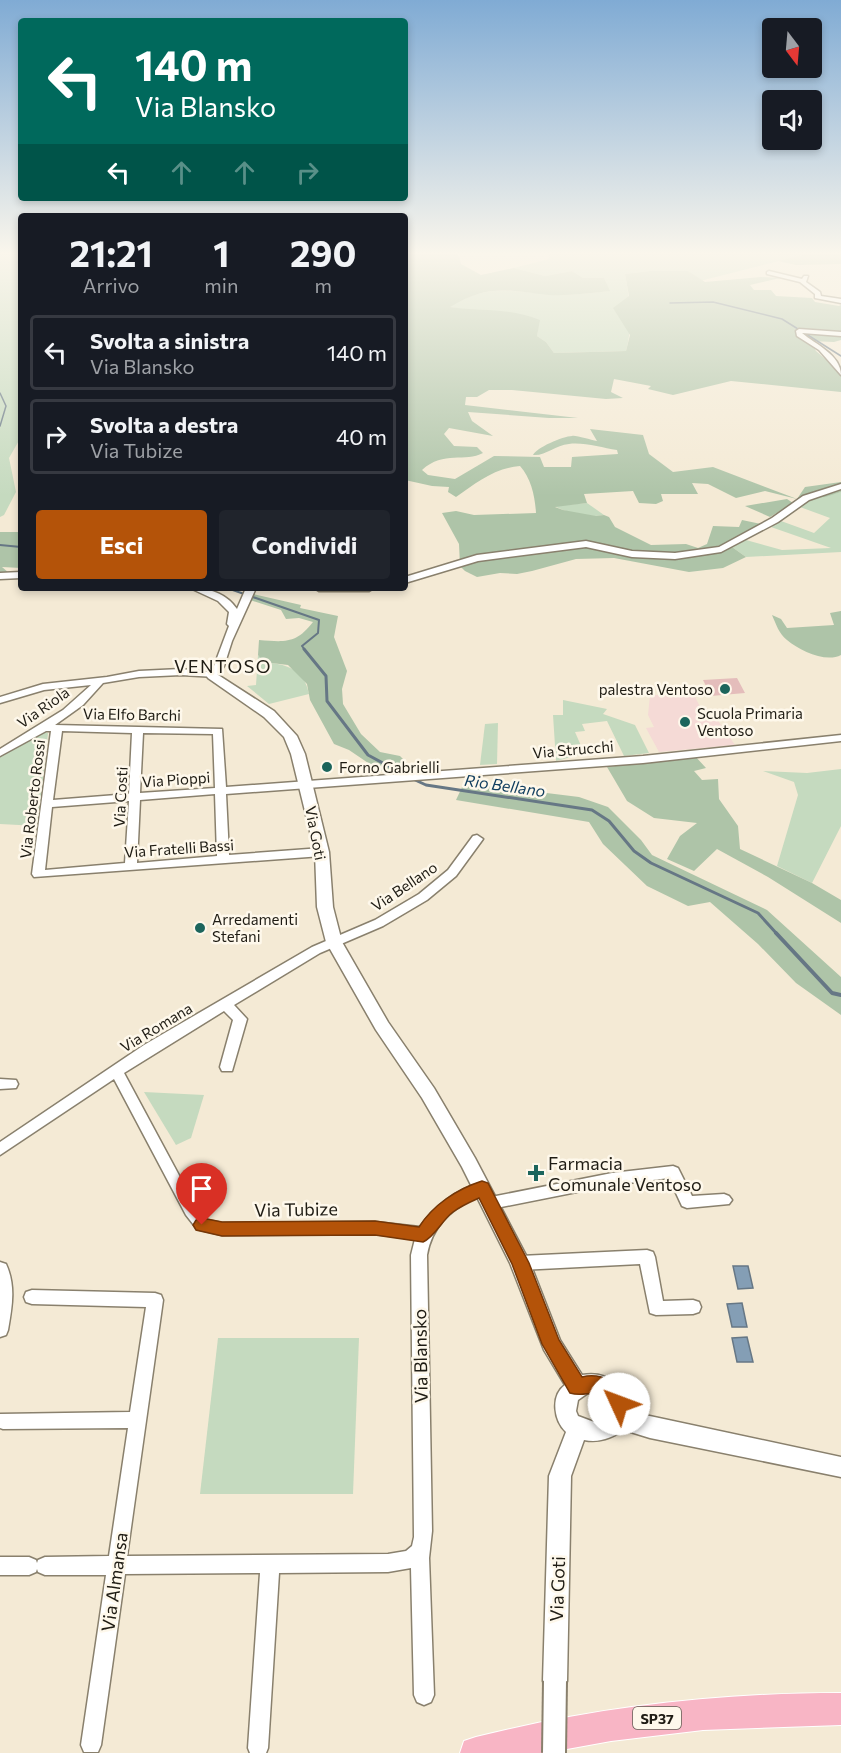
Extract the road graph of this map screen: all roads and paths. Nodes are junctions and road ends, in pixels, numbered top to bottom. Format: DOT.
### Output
graph roads {
  1 [pos="799,333"];
  2 [pos="841,372"];
  3 [pos="841,486"];
  4 [pos="18,575"];
  5 [pos="0,576"];
  6 [pos="408,579"];
  7 [pos="203,591"];
  8 [pos="249,593"];
  9 [pos="233,628"];
  10 [pos="212,675"];
  11 [pos="100,681"];
  12 [pos="0,700"];
  13 [pos="51,728"];
  14 [pos="138,729"];
  15 [pos="841,738"];
  16 [pos="0,753"];
  17 [pos="306,784"];
  18 [pos="221,790"];
  19 [pos="135,797"];
  20 [pos="48,804"];
  21 [pos="477,840"];
  22 [pos="322,852"];
  23 [pos="224,860"];
  24 [pos="131,867"];
  25 [pos="38,874"];
  26 [pos="334,942"];
  27 [pos="226,1005"];
  28 [pos="227,1067"];
  29 [pos="116,1070"];
  30 [pos="0,1149"];
  31 [pos="487,1196"];
  32 [pos="724,1200"];
  33 [pos="423,1234"];
  34 [pos="520,1263"];
  35 [pos="0,1269"];
  36 [pos="32,1297"];
  37 [pos="693,1307"];
  38 [pos="0,1330"];
  39 [pos="577,1386"];
  40 [pos="618,1418"];
  41 [pos="138,1420"];
  42 [pos="3,1421"];
  43 [pos="579,1429"];
  44 [pos="841,1467"];
  45 [pos="418,1553"];
  46 [pos="270,1564"];
  47 [pos="117,1565"];
  48 [pos="0,1566"];
  49 [pos="424,1695"];
  50 [pos="841,1709"];
  51 [pos="91,1745"];
  52 [pos="258,1748"];
  53 [pos="476,1753"];
  54 [pos="554,1753"];
  1 -- 2 [label="street"];
  3 -- 6 [label="street"];
  4 -- 5 [label="street"];
  7 -- 9 [label="street"];
  8 -- 9 [label="street"];
  9 -- 10 [label="street"];
  10 -- 11 [label="street"];
  10 -- 17 [label="street, Via Goti"];
  11 -- 12 [label="street"];
  11 -- 13 [label="street, Via Riola"];
  13 -- 14 [label="street, Via Elfo Barchi"];
  13 -- 16 [label="street, Via Riola"];
  13 -- 20 [label="street, Via Roberto Rossi"];
  14 -- 18 [label="street, Via Elfo Barchi"];
  14 -- 19 [label="street, Via Costi"];
  15 -- 17 [label="street, Via Strucchi"];
  17 -- 18 [label="street, Via Pioppi"];
  17 -- 22 [label="street, Via Goti"];
  18 -- 19 [label="street, Via Pioppi"];
  18 -- 23 [label="street"];
  19 -- 20 [label="street, Via Pioppi"];
  19 -- 24 [label="street, Via Costi"];
  20 -- 25 [label="street, Via Roberto Rossi"];
  21 -- 26 [label="street, Via Bellano"];
  22 -- 23 [label="street, Via Fratelli Bassi"];
  22 -- 26 [label="street, Via Goti"];
  23 -- 24 [label="street, Via Fratelli Bassi"];
  24 -- 25 [label="street, Via Fratelli Bassi"];
  26 -- 27 [label="street, Via Romana"];
  26 -- 31 [label="street, Via Goti"];
  27 -- 28 [label="street"];
  27 -- 29 [label="street, Via Romana"];
  29 -- 30 [label="street, Via Romana"];
  29 -- 33 [label="street, Via Tubize"];
  31 -- 32 [label="street"];
  31 -- 33 [label="street"];
  31 -- 34 [label="street, Via Goti"];
  33 -- 45 [label="street, Via Blansko"];
  34 -- 37 [label="street"];
  34 -- 39 [label="street, Via Goti"];
  35 -- 38 [label="street"];
  36 -- 41 [label="street, Via Almansa"];
  39 -- 40 [label="street"];
  39 -- 43 [label="street"];
  40 -- 43 [label="street"];
  40 -- 44 [label="street"];
  41 -- 42 [label="street"];
  41 -- 47 [label="street, Via Almansa"];
  43 -- 54 [label="street, Via Goti, bridge"];
  45 -- 46 [label="street"];
  45 -- 49 [label="street, Via Blansko"];
  46 -- 47 [label="street"];
  46 -- 52 [label="street"];
  47 -- 48 [label="street"];
  47 -- 51 [label="street, Via Almansa"];
  50 -- 53 [label="main road, SP37"];
}
